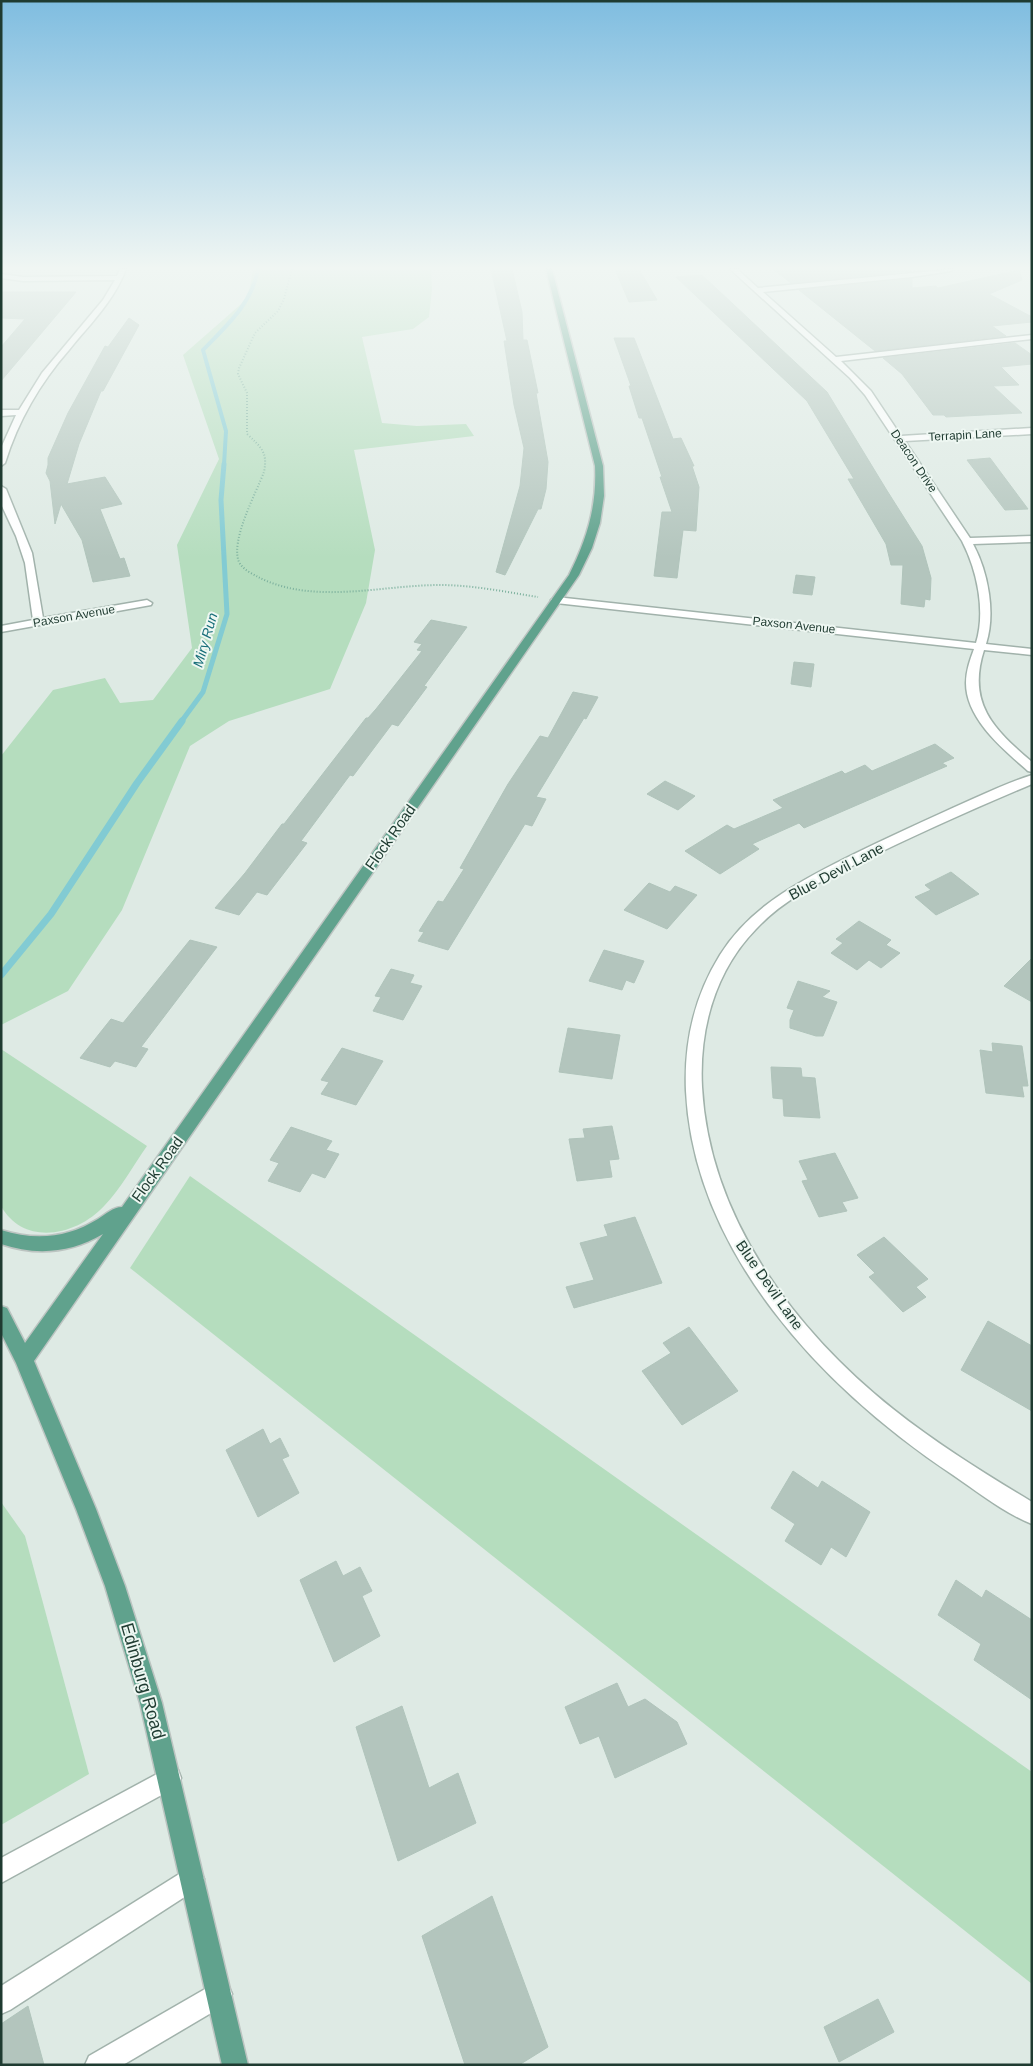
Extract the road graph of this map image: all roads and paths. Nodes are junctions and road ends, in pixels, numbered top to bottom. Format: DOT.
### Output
graph roads {
  1 [pos="52,365"];
  2 [pos="240,365"];
  3 [pos="573,365"];
  4 [pos="841,365"];
  5 [pos="22,412"];
  6 [pos="1,413"];
  7 [pos="1032,431"];
  8 [pos="899,439"];
  9 [pos="1,463"];
  10 [pos="1,489"];
  11 [pos="1032,538"];
  12 [pos="968,541"];
  13 [pos="556,600"];
  14 [pos="147,603"];
  15 [pos="38,622"];
  16 [pos="1,629"];
  17 [pos="980,647"];
  18 [pos="1032,652"];
  19 [pos="1032,768"];
  20 [pos="1032,779"];
  21 [pos="132,1205"];
  22 [pos="1,1237"];
  23 [pos="1,1314"];
  24 [pos="24,1360"];
  25 [pos="1032,1514"];
  26 [pos="170,1778"];
  27 [pos="1,1871"];
  28 [pos="192,1879"];
  29 [pos="219,1994"];
  30 [pos="1,2002"];
  31 [pos="98,2065"];
  32 [pos="235,2065"];
  1 -- 5 [label="street"];
  2 -- 13 [label="path"];
  3 -- 13 [label="main road, Flock Road"];
  4 -- 8 [label="street, Deacon Drive"];
  5 -- 6 [label="street"];
  5 -- 9 [label="street"];
  7 -- 8 [label="street, Terrapin Lane"];
  8 -- 12 [label="street, Deacon Drive"];
  10 -- 15 [label="street"];
  11 -- 12 [label="street"];
  12 -- 17 [label="street, Deacon Drive"];
  13 -- 17 [label="street, Paxson Avenue"];
  13 -- 21 [label="main road, Flock Road"];
  14 -- 15 [label="street, Paxson Avenue"];
  15 -- 16 [label="street, Paxson Avenue"];
  17 -- 18 [label="street, Paxson Avenue"];
  17 -- 19 [label="street, Deacon Drive"];
  20 -- 25 [label="street, Blue Devil Lane"];
  21 -- 22 [label="main road"];
  21 -- 24 [label="main road, Flock Road"];
  23 -- 24 [label="main road, Edinburg Road"];
  24 -- 26 [label="main road, Edinburg Road"];
  26 -- 27 [label="street"];
  26 -- 28 [label="main road, Edinburg Road"];
  28 -- 29 [label="main road, Edinburg Road"];
  28 -- 30 [label="street"];
  29 -- 31 [label="street"];
  29 -- 32 [label="main road, Edinburg Road"];
}
